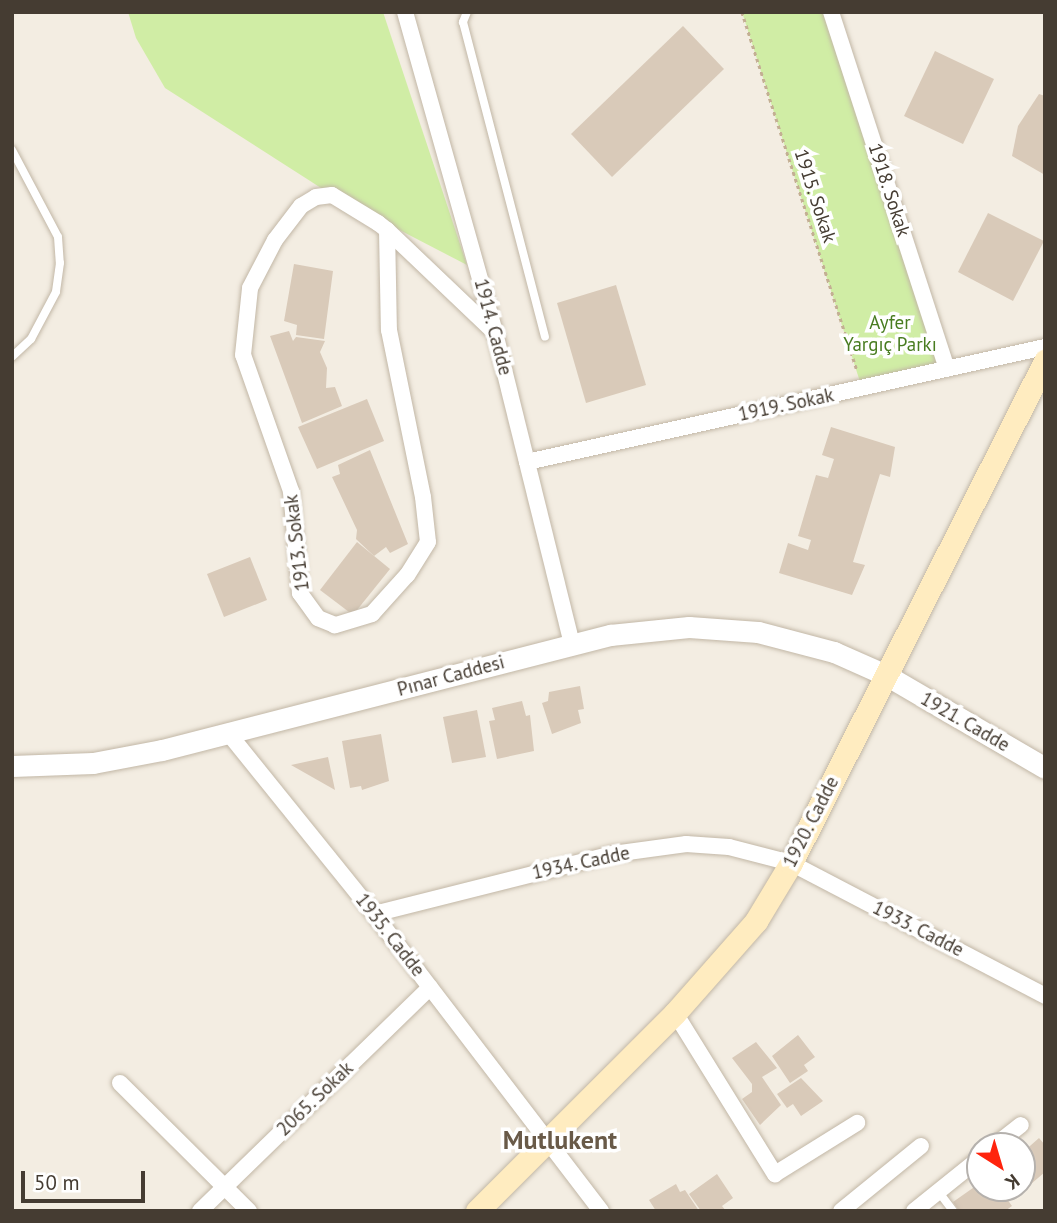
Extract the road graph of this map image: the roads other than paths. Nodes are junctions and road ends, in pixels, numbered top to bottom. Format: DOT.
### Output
graph roads {
  1 [pos="405,12"];
  2 [pos="467,12"];
  3 [pos="831,12"];
  4 [pos="12,150"];
  5 [pos="387,230"];
  6 [pos="495,333"];
  7 [pos="545,336"];
  8 [pos="1045,347"];
  9 [pos="12,358"];
  10 [pos="1045,361"];
  11 [pos="947,369"];
  12 [pos="1037,394"];
  13 [pos="527,462"];
  14 [pos="572,644"];
  15 [pos="886,675"];
  16 [pos="229,734"];
  17 [pos="12,766"];
  18 [pos="1045,768"];
  19 [pos="791,863"];
  20 [pos="374,914"];
  21 [pos="430,987"];
  22 [pos="1045,996"];
  23 [pos="675,1013"];
  24 [pos="120,1083"];
  25 [pos="857,1123"];
  26 [pos="1021,1125"];
  27 [pos="1012,1132"];
  28 [pos="547,1139"];
  29 [pos="921,1146"];
  30 [pos="966,1168"];
  31 [pos="225,1187"];
  32 [pos="938,1191"];
  33 [pos="200,1211"];
  34 [pos="249,1211"];
  35 [pos="477,1211"];
  36 [pos="601,1211"];
  37 [pos="841,1211"];
  38 [pos="914,1211"];
  39 [pos="953,1211"];
  1 -- 6 [label="street, 1914. Cadde"];
  2 -- 7 [label="lane"];
  3 -- 11 [label="street, 1918. Sokak"];
  4 -- 9 [label="lane"];
  5 -- 5 [label="street, 1913. Sokak"];
  5 -- 6 [label="street, 1913. Sokak"];
  6 -- 13 [label="street, 1914. Cadde"];
  8 -- 11 [label="street, 1919. Sokak"];
  10 -- 12 [label="main road, 1920. Cadde"];
  11 -- 13 [label="street, 1919. Sokak"];
  12 -- 15 [label="main road, 1920. Cadde"];
  13 -- 14 [label="street, 1914. Cadde"];
  14 -- 15 [label="street, Pınar Caddesi"];
  14 -- 16 [label="street, Pınar Caddesi"];
  15 -- 18 [label="street, 1921. Cadde"];
  15 -- 19 [label="main road, 1920. Cadde"];
  16 -- 17 [label="street, Pınar Caddesi"];
  16 -- 20 [label="street, 1935. Cadde"];
  19 -- 20 [label="street, 1934. Cadde"];
  19 -- 22 [label="street, 1933. Cadde"];
  19 -- 23 [label="main road, 1920. Cadde"];
  20 -- 21 [label="street, 1935. Cadde"];
  21 -- 28 [label="street, 1935. Cadde"];
  21 -- 31 [label="street, 2065. Sokak"];
  23 -- 25 [label="street"];
  23 -- 28 [label="main road, 1920. Cadde"];
  24 -- 31 [label="street"];
  26 -- 27 [label="street"];
  28 -- 35 [label="main road, 1920. Cadde"];
  28 -- 36 [label="street, 1935. Cadde"];
  29 -- 37 [label="street"];
  30 -- 32 [label="street"];
  31 -- 33 [label="street, 2065. Sokak"];
  31 -- 34 [label="street"];
  32 -- 38 [label="street"];
  32 -- 39 [label="lane"];
}
